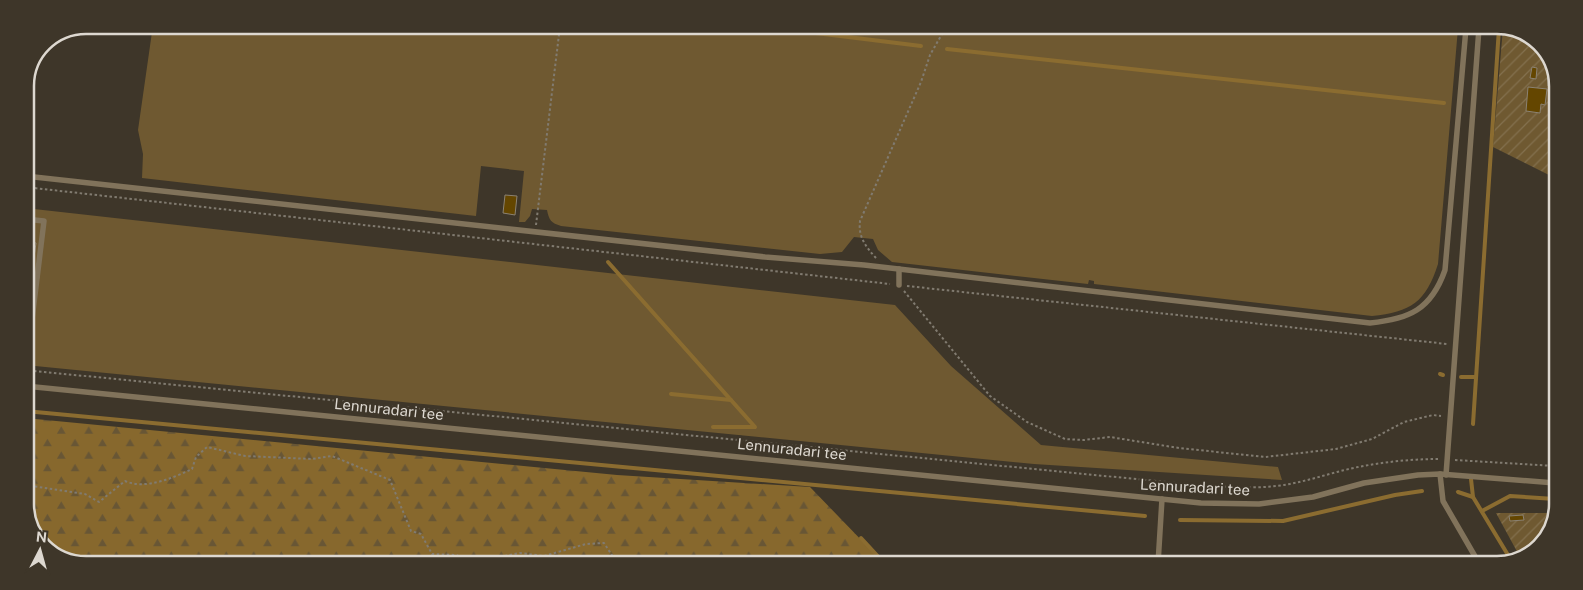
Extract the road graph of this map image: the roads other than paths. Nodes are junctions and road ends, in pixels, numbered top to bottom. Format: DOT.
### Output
graph roads {
  1 [pos="1465,34"];
  2 [pos="1479,34"];
  3 [pos="34,177"];
  4 [pos="34,220"];
  5 [pos="898,269"];
  6 [pos="34,277"];
  7 [pos="37,277"];
  8 [pos="899,285"];
  9 [pos="34,297"];
  10 [pos="34,387"];
  11 [pos="1443,475"];
  12 [pos="1549,483"];
  13 [pos="1162,499"];
  14 [pos="1158,556"];
  15 [pos="1475,556"];
  1 -- 5 [label="lane"];
  2 -- 11 [label="lane"];
  3 -- 5 [label="lane"];
  4 -- 7 [label="lane"];
  5 -- 8 [label="lane"];
  6 -- 7 [label="lane"];
  7 -- 9 [label="lane"];
  10 -- 13 [label="lane, Lennuradari tee"];
  11 -- 12 [label="lane, Lennuradari tee"];
  11 -- 13 [label="lane, Lennuradari tee"];
  11 -- 15 [label="lane"];
  13 -- 14 [label="lane"];
}
